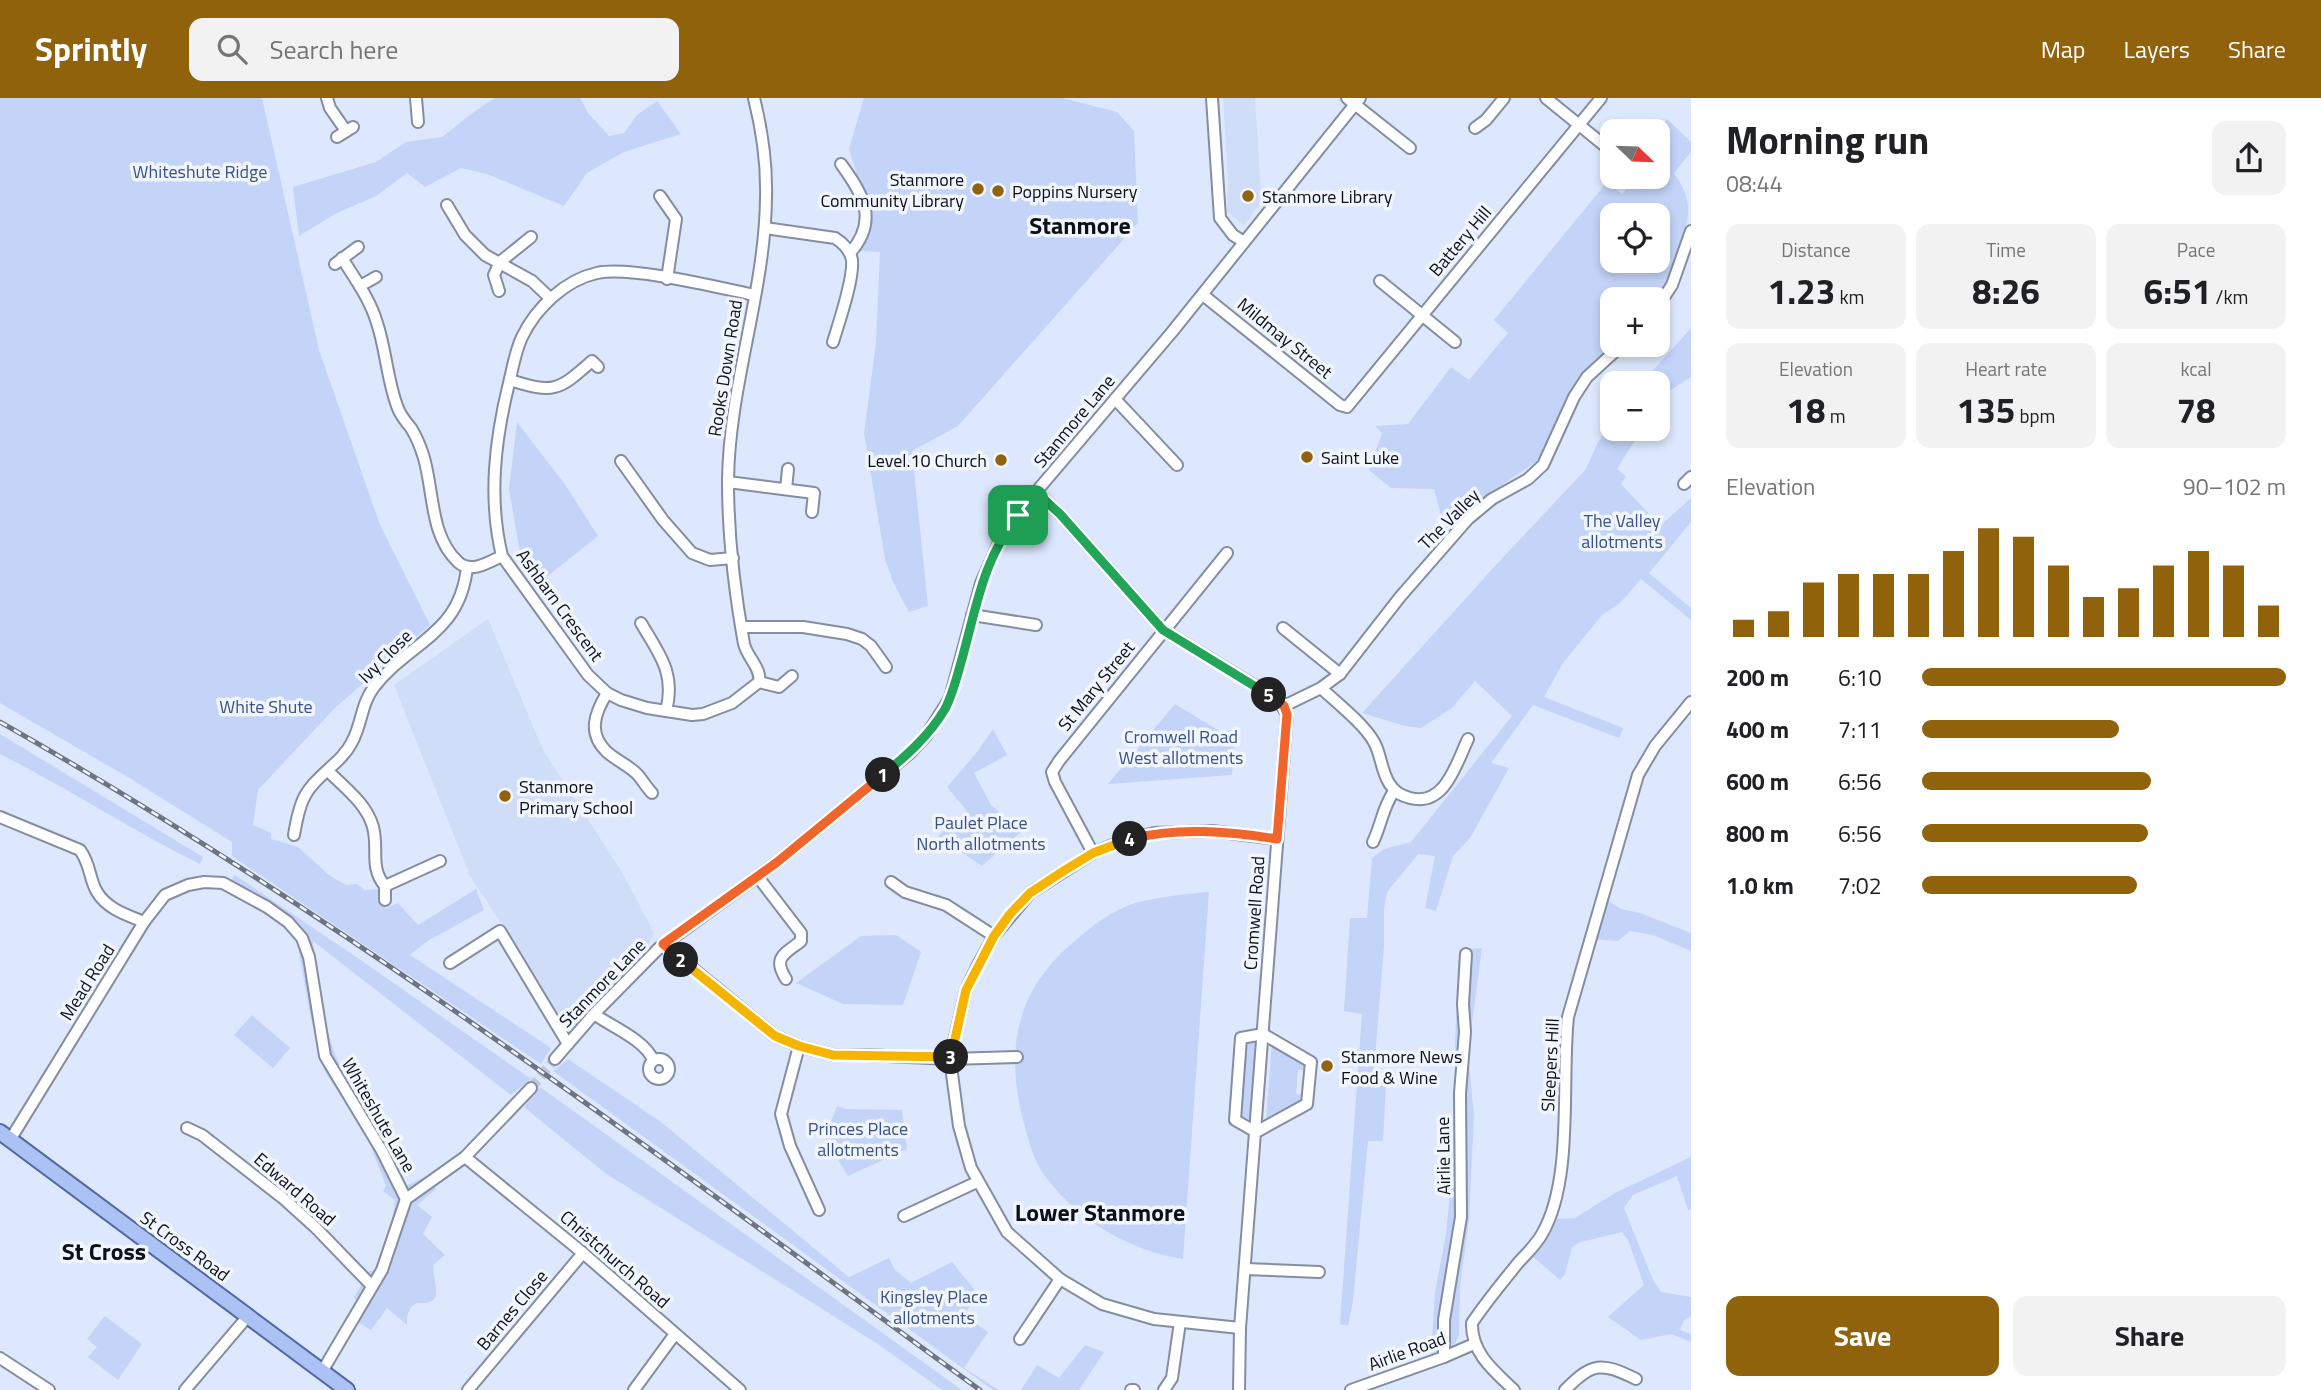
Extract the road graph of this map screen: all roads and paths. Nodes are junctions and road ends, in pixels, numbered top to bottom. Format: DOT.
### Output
graph roads {
  1 [pos="327,98"];
  2 [pos="416,98"];
  3 [pos="754,98"];
  4 [pos="1212,98"];
  5 [pos="1504,98"];
  6 [pos="1546,98"];
  7 [pos="1601,98"];
  8 [pos="1354,100"];
  9 [pos="418,122"];
  10 [pos="1579,124"];
  11 [pos="1475,128"];
  12 [pos="345,132"];
  13 [pos="1600,142"];
  14 [pos="1410,148"];
  15 [pos="841,164"];
  16 [pos="660,197"];
  17 [pos="447,205"];
  18 [pos="765,228"];
  19 [pos="1691,231"];
  20 [pos="531,237"];
  21 [pos="1244,242"];
  22 [pos="358,247"];
  23 [pos="850,253"];
  24 [pos="500,262"];
  25 [pos="376,276"];
  26 [pos="667,278"];
  27 [pos="1380,281"];
  28 [pos="360,286"];
  29 [pos="1670,288"];
  30 [pos="499,291"];
  31 [pos="754,295"];
  32 [pos="1203,295"];
  33 [pos="550,298"];
  34 [pos="826,315"];
  35 [pos="1422,315"];
  36 [pos="840,319"];
  37 [pos="833,342"];
  38 [pos="1455,342"];
  39 [pos="1609,357"];
  40 [pos="598,367"];
  41 [pos="510,380"];
  42 [pos="1115,399"];
  43 [pos="1347,407"];
  44 [pos="621,461"];
  45 [pos="1177,465"];
  46 [pos="788,469"];
  47 [pos="645,473"];
  48 [pos="634,480"];
  49 [pos="728,482"];
  50 [pos="786,489"];
  51 [pos="1036,492"];
  52 [pos="812,512"];
  53 [pos="1227,553"];
  54 [pos="502,556"];
  55 [pos="733,558"];
  56 [pos="467,567"];
  57 [pos="972,615"];
  58 [pos="641,623"];
  59 [pos="1036,625"];
  60 [pos="742,627"];
  61 [pos="1283,628"];
  62 [pos="873,630"];
  63 [pos="1163,630"];
  64 [pos="862,639"];
  65 [pos="886,667"];
  66 [pos="1340,674"];
  67 [pos="792,676"];
  68 [pos="759,682"];
  69 [pos="1321,688"];
  70 [pos="607,693"];
  71 [pos="1691,702"];
  72 [pos="1284,706"];
  73 [pos="666,710"];
  74 [pos="1468,739"];
  75 [pos="328,771"];
  76 [pos="1394,791"];
  77 [pos="652,793"];
  78 [pos="0,817"];
  79 [pos="294,835"];
  80 [pos="1277,839"];
  81 [pos="1373,842"];
  82 [pos="1093,853"];
  83 [pos="440,861"];
  84 [pos="758,877"];
  85 [pos="891,882"];
  86 [pos="223,883"];
  87 [pos="385,886"];
  88 [pos="385,901"];
  89 [pos="144,922"];
  90 [pos="994,936"];
  91 [pos="663,944"];
  92 [pos="1466,954"];
  93 [pos="450,963"];
  94 [pos="786,979"];
  95 [pos="594,1014"];
  96 [pos="1263,1034"];
  97 [pos="568,1044"];
  98 [pos="799,1046"];
  99 [pos="1017,1057"];
  100 [pos="555,1059"];
  101 [pos="950,1059"];
  102 [pos="653,1060"];
  103 [pos="531,1088"];
  104 [pos="187,1128"];
  105 [pos="1256,1132"];
  106 [pos="5,1136"];
  107 [pos="465,1157"];
  108 [pos="977,1182"];
  109 [pos="407,1199"];
  110 [pos="819,1210"];
  111 [pos="904,1216"];
  112 [pos="583,1253"];
  113 [pos="1245,1269"];
  114 [pos="1319,1272"];
  115 [pos="1060,1279"];
  116 [pos="372,1286"];
  117 [pos="248,1316"];
  118 [pos="1180,1322"];
  119 [pos="1240,1328"];
  120 [pos="675,1334"];
  121 [pos="1020,1339"];
  122 [pos="1474,1344"];
  123 [pos="1444,1357"];
  124 [pos="0,1358"];
  125 [pos="323,1370"];
  126 [pos="1636,1378"];
  127 [pos="49,1390"];
  128 [pos="185,1390"];
  129 [pos="347,1390"];
  130 [pos="468,1390"];
  131 [pos="634,1390"];
  132 [pos="740,1390"];
  133 [pos="1164,1390"];
  134 [pos="1239,1390"];
  135 [pos="1351,1390"];
  136 [pos="1514,1390"];
  137 [pos="1565,1390"];
  1 -- 12 [label="street"];
  2 -- 9 [label="street"];
  3 -- 18 [label="street, Rooks Down Road"];
  4 -- 21 [label="street"];
  5 -- 11 [label="street"];
  6 -- 10 [label="street"];
  7 -- 10 [label="street, Battery Hill"];
  8 -- 14 [label="street"];
  8 -- 21 [label="street, Stanmore Lane"];
  10 -- 13 [label="street"];
  10 -- 35 [label="street, Battery Hill"];
  15 -- 23 [label="street"];
  16 -- 26 [label="street"];
  17 -- 24 [label="street"];
  18 -- 23 [label="street"];
  18 -- 31 [label="street, Rooks Down Road"];
  19 -- 29 [label="street"];
  20 -- 24 [label="street"];
  21 -- 32 [label="street, Stanmore Lane"];
  22 -- 28 [label="street"];
  23 -- 36 [label="street"];
  24 -- 30 [label="street"];
  24 -- 33 [label="street"];
  25 -- 28 [label="street"];
  26 -- 31 [label="street, Ashbarn Crescent"];
  26 -- 33 [label="street, Ashbarn Crescent"];
  27 -- 35 [label="street"];
  28 -- 56 [label="street"];
  31 -- 49 [label="street, Rooks Down Road"];
  32 -- 42 [label="street, Stanmore Lane"];
  32 -- 43 [label="street, Mildmay Street"];
  33 -- 41 [label="street, Ashbarn Crescent"];
  34 -- 36 [label="street"];
  35 -- 38 [label="street"];
  35 -- 43 [label="street, Battery Hill"];
  36 -- 37 [label="street"];
  39 -- 66 [label="street, The Valley"];
  40 -- 41 [label="street"];
  41 -- 54 [label="street, Ashbarn Crescent"];
  42 -- 45 [label="street"];
  42 -- 51 [label="street, Stanmore Lane"];
  44 -- 48 [label="street"];
  46 -- 50 [label="street"];
  47 -- 48 [label="street"];
  48 -- 55 [label="street"];
  49 -- 50 [label="street"];
  49 -- 55 [label="street, Rooks Down Road"];
  50 -- 52 [label="street"];
  51 -- 57 [label="street, Stanmore Lane"];
  51 -- 63 [label="street"];
  53 -- 63 [label="street, St Mary Street"];
  54 -- 56 [label="street"];
  54 -- 70 [label="street, Ashbarn Crescent"];
  55 -- 60 [label="street, Rooks Down Road"];
  56 -- 75 [label="street, Ivy Close"];
  57 -- 59 [label="street"];
  57 -- 84 [label="street, Stanmore Lane"];
  58 -- 73 [label="street"];
  60 -- 64 [label="street"];
  60 -- 68 [label="street, Rooks Down Road"];
  61 -- 66 [label="street"];
  62 -- 64 [label="street"];
  63 -- 72 [label="street"];
  63 -- 82 [label="street, St Mary Street"];
  64 -- 65 [label="street"];
  66 -- 69 [label="street, The Valley"];
  67 -- 68 [label="street"];
  68 -- 73 [label="street, Ashbarn Crescent"];
  69 -- 72 [label="street, The Valley"];
  69 -- 76 [label="street"];
  70 -- 73 [label="street, Ashbarn Crescent"];
  70 -- 77 [label="street"];
  71 -- 122 [label="street, Sleepers Hill"];
  72 -- 80 [label="street, Cromwell Road"];
  74 -- 76 [label="street"];
  75 -- 79 [label="street, Ivy Close"];
  75 -- 87 [label="street"];
  76 -- 81 [label="street"];
  78 -- 89 [label="street"];
  80 -- 82 [label="street"];
  80 -- 96 [label="street, Cromwell Road"];
  82 -- 90 [label="street"];
  83 -- 87 [label="street"];
  84 -- 91 [label="street, Stanmore Lane"];
  84 -- 94 [label="street"];
  85 -- 90 [label="street"];
  86 -- 89 [label="street, Mead Road"];
  86 -- 109 [label="street, Whiteshute Lane"];
  87 -- 88 [label="street"];
  89 -- 106 [label="street, Mead Road"];
  90 -- 101 [label="street"];
  91 -- 95 [label="street, Stanmore Lane"];
  91 -- 98 [label="street"];
  92 -- 123 [label="street, Airlie Lane"];
  93 -- 97 [label="street"];
  95 -- 97 [label="street, Stanmore Lane"];
  95 -- 102 [label="street"];
  96 -- 105 [label="street, Cromwell Road"];
  96 -- 105 [label="street"];
  96 -- 105 [label="street"];
  97 -- 100 [label="street, Stanmore Lane"];
  98 -- 101 [label="street"];
  98 -- 110 [label="street"];
  99 -- 101 [label="street"];
  101 -- 108 [label="street"];
  103 -- 107 [label="street"];
  104 -- 116 [label="street, Edward Road"];
  105 -- 113 [label="street, Cromwell Road"];
  106 -- 117 [label="main road, St Cross Road"];
  107 -- 109 [label="street"];
  107 -- 112 [label="street, Christchurch Road"];
  108 -- 111 [label="street"];
  108 -- 115 [label="street"];
  109 -- 116 [label="street"];
  112 -- 120 [label="street, Christchurch Road"];
  112 -- 130 [label="street, Barnes Close"];
  113 -- 114 [label="street"];
  113 -- 119 [label="street, Cromwell Road"];
  115 -- 118 [label="street"];
  115 -- 121 [label="street"];
  116 -- 125 [label="street"];
  117 -- 125 [label="main road, St Cross Road"];
  117 -- 128 [label="street"];
  118 -- 119 [label="street"];
  118 -- 133 [label="street"];
  119 -- 134 [label="street, Cromwell Road"];
  120 -- 131 [label="street"];
  120 -- 132 [label="street, Christchurch Road"];
  122 -- 123 [label="street, Airlie Road"];
  122 -- 136 [label="street"];
  123 -- 135 [label="street, Airlie Road"];
  124 -- 127 [label="street"];
  125 -- 129 [label="main road, St Cross Road"];
  126 -- 137 [label="street"];
}
